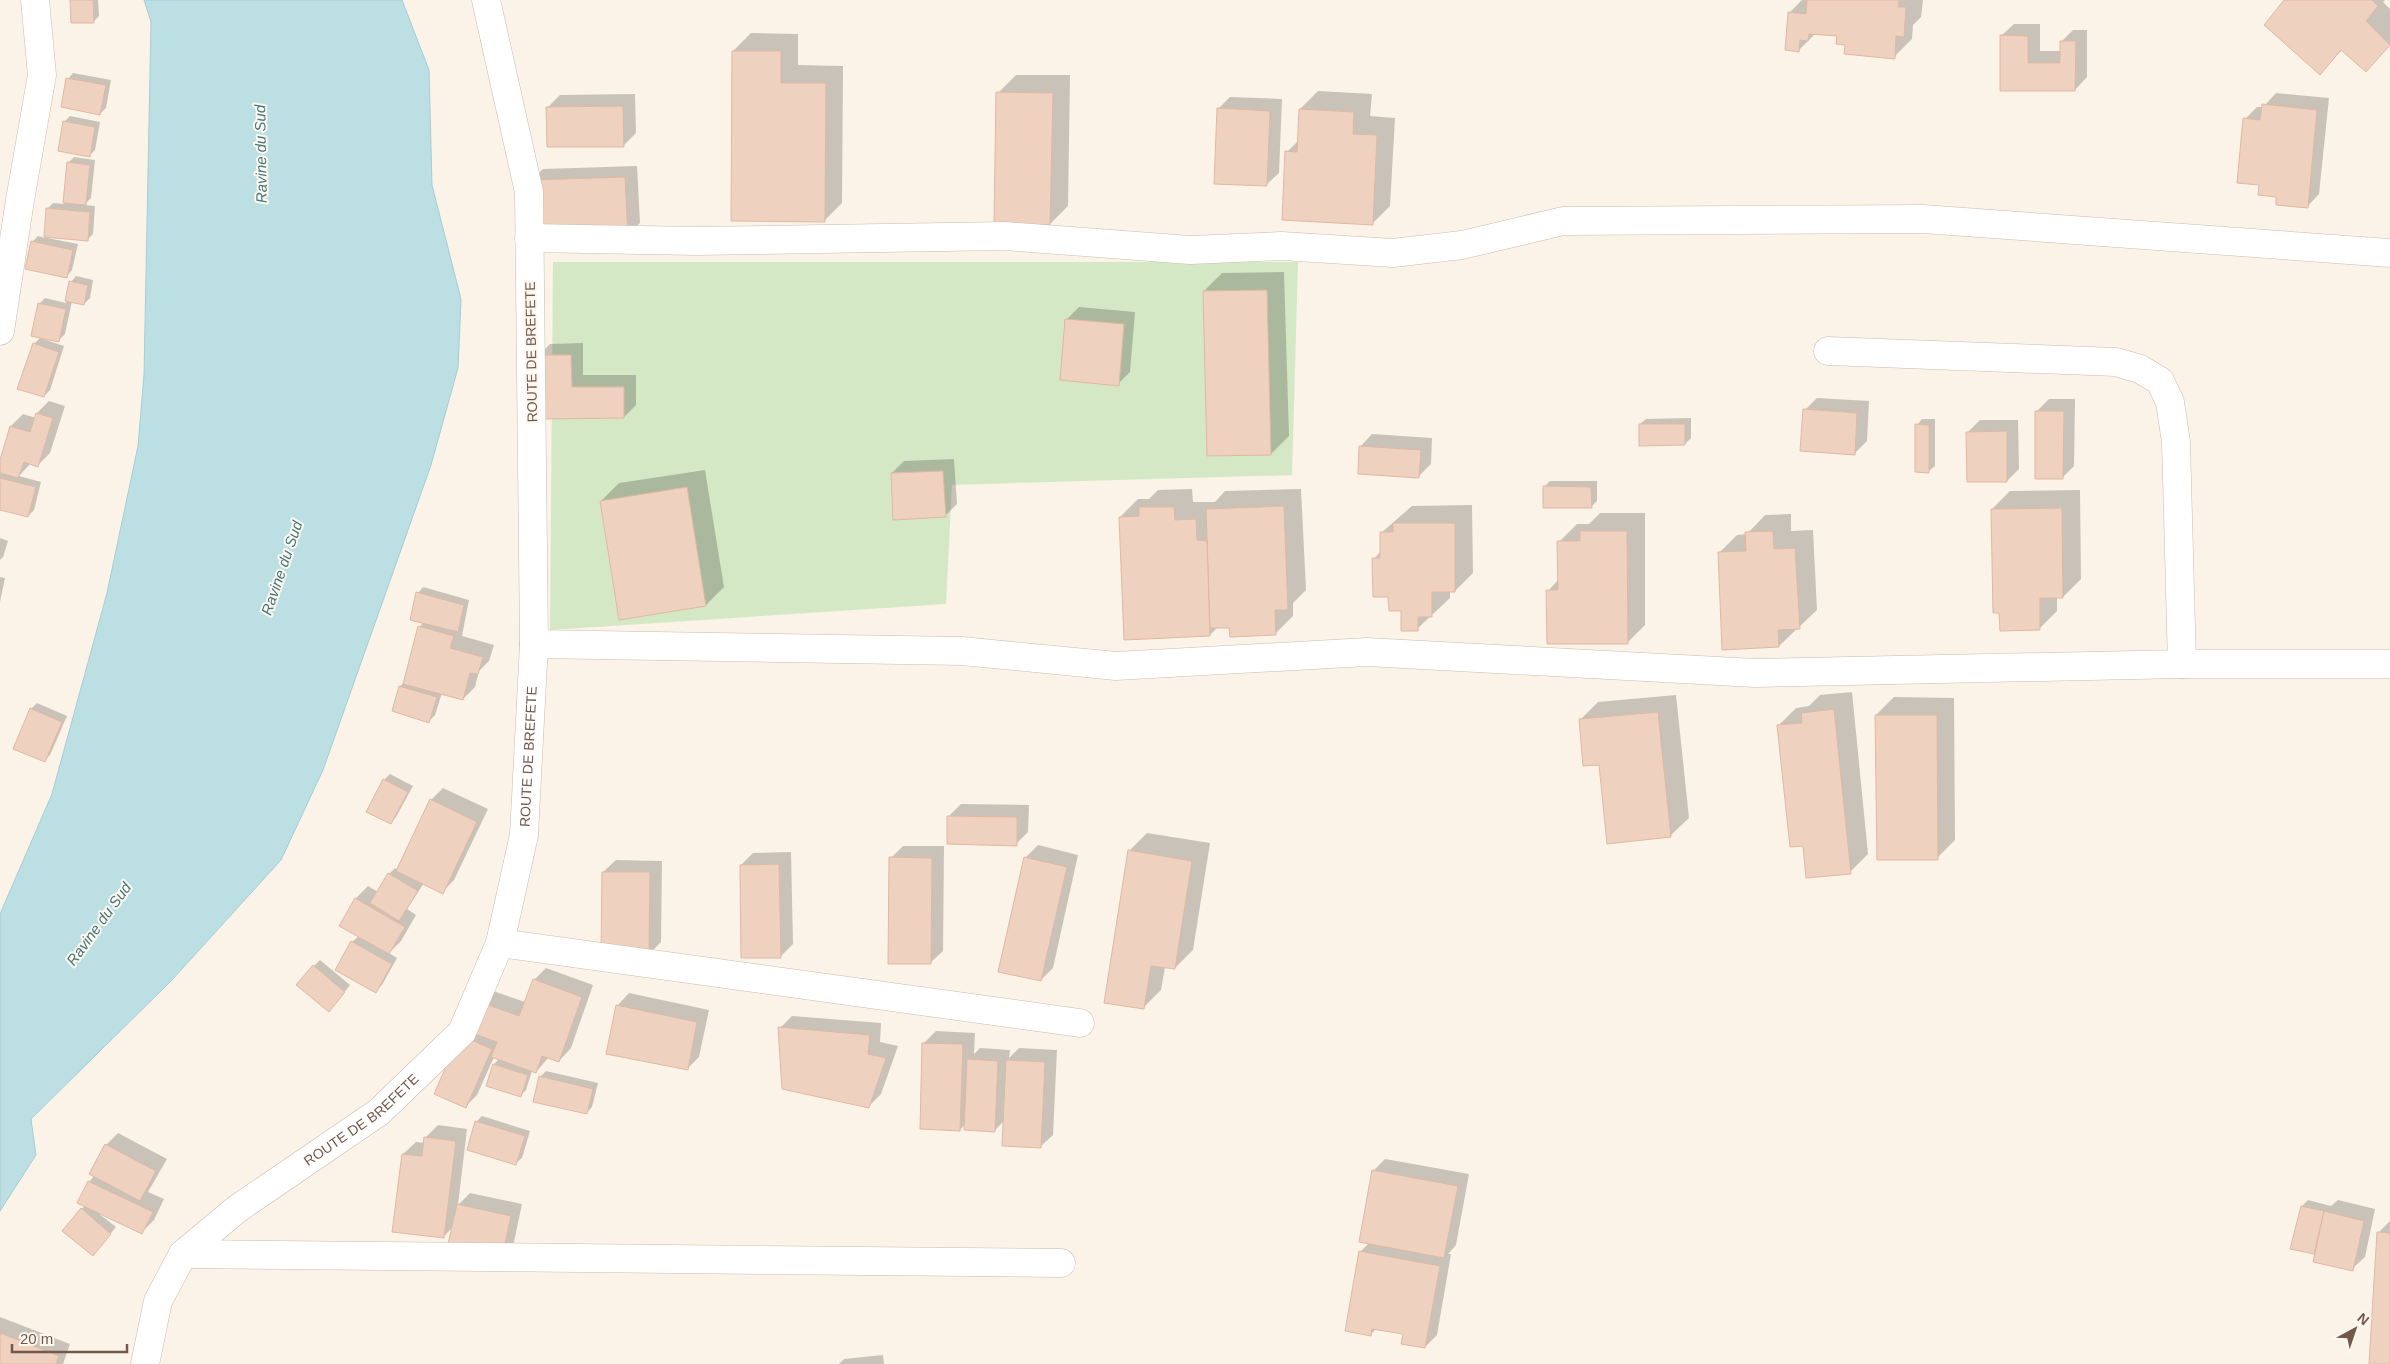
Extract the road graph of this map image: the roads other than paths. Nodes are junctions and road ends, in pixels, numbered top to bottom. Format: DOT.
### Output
graph roads {
  1 [pos="35,0"];
  2 [pos="486,0"];
  3 [pos="529,238"];
  4 [pos="2390,253"];
  5 [pos="0,331"];
  6 [pos="1828,351"];
  7 [pos="534,644"];
  8 [pos="2182,664"];
  9 [pos="2390,664"];
  10 [pos="500,943"];
  11 [pos="1080,1023"];
  12 [pos="183,1254"];
  13 [pos="1061,1263"];
  14 [pos="145,1364"];
  1 -- 5 [label="street"];
  2 -- 3 [label="street, ROUTE DE BREFETE"];
  3 -- 4 [label="street"];
  3 -- 7 [label="street, ROUTE DE BREFETE"];
  6 -- 8 [label="street"];
  7 -- 8 [label="street"];
  7 -- 10 [label="street, ROUTE DE BREFETE"];
  8 -- 9 [label="street"];
  10 -- 11 [label="street"];
  10 -- 12 [label="street, ROUTE DE BREFETE"];
  12 -- 13 [label="street"];
  12 -- 14 [label="street, ROUTE DE BREFETE"];
}
